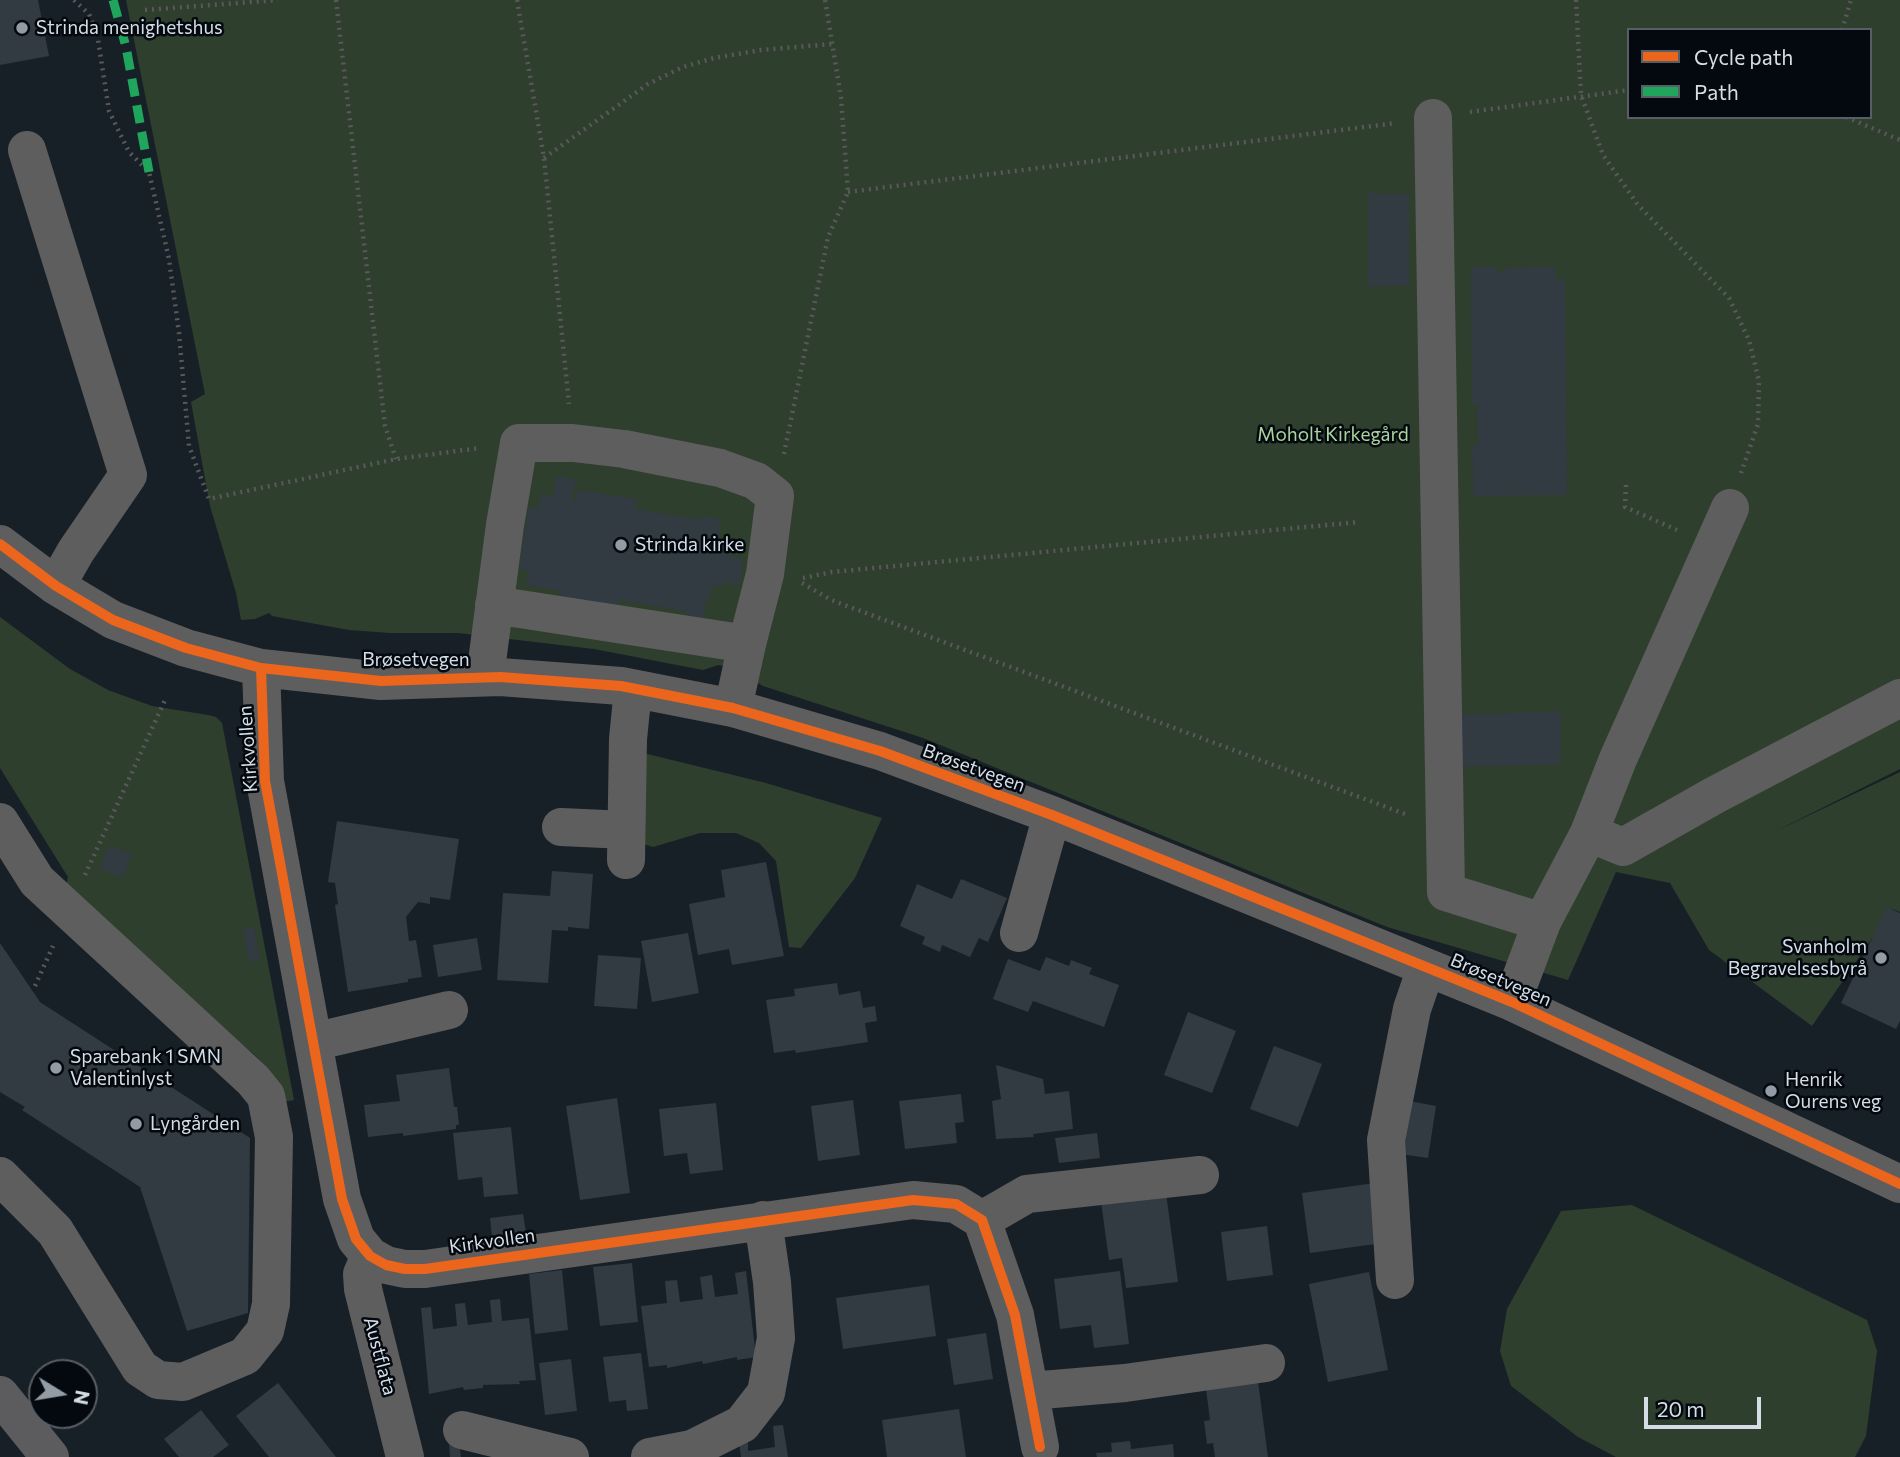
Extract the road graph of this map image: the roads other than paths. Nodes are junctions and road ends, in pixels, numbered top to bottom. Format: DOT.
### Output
graph roads {
  1 [pos="1433,118"];
  2 [pos="27,150"];
  3 [pos="1730,508"];
  4 [pos="0,544"];
  5 [pos="56,586"];
  6 [pos="494,605"];
  7 [pos="747,644"];
  8 [pos="261,668"];
  9 [pos="485,677"];
  10 [pos="633,689"];
  11 [pos="1900,698"];
  12 [pos="733,708"];
  13 [pos="1052,816"];
  14 [pos="0,822"];
  15 [pos="561,827"];
  16 [pos="1588,833"];
  17 [pos="1542,922"];
  18 [pos="1019,933"];
  19 [pos="1426,968"];
  20 [pos="1512,1002"];
  21 [pos="449,1010"];
  22 [pos="313,1042"];
  23 [pos="1200,1175"];
  24 [pos="0,1176"];
  25 [pos="1900,1184"];
  26 [pos="763,1220"];
  27 [pos="982,1220"];
  28 [pos="370,1256"];
  29 [pos="1395,1280"];
  30 [pos="1266,1363"];
  31 [pos="1030,1391"];
  32 [pos="0,1395"];
  33 [pos="463,1430"];
  34 [pos="1040,1447"];
  35 [pos="50,1457"];
  36 [pos="405,1457"];
  37 [pos="570,1457"];
  38 [pos="650,1457"];
  1 -- 17 [label="street"];
  2 -- 5 [label="street"];
  3 -- 16 [label="street"];
  4 -- 5 [label="street, Brøsetvegen"];
  5 -- 8 [label="street, Brøsetvegen"];
  6 -- 7 [label="street"];
  6 -- 7 [label="street"];
  6 -- 9 [label="street"];
  7 -- 12 [label="street"];
  8 -- 9 [label="street, Brøsetvegen"];
  8 -- 22 [label="street, Kirkvollen"];
  9 -- 10 [label="street, Brøsetvegen"];
  10 -- 12 [label="street, Brøsetvegen"];
  10 -- 15 [label="street"];
  11 -- 16 [label="street"];
  12 -- 13 [label="street, Brøsetvegen"];
  13 -- 18 [label="street"];
  13 -- 19 [label="street, Brøsetvegen"];
  14 -- 24 [label="street"];
  16 -- 17 [label="street"];
  17 -- 20 [label="street"];
  19 -- 20 [label="street, Brøsetvegen"];
  19 -- 29 [label="street"];
  20 -- 25 [label="street, Brøsetvegen"];
  21 -- 22 [label="street"];
  22 -- 28 [label="street, Kirkvollen"];
  23 -- 27 [label="street"];
  26 -- 27 [label="street, Kirkvollen"];
  26 -- 28 [label="street, Kirkvollen"];
  26 -- 38 [label="street"];
  27 -- 31 [label="street"];
  28 -- 36 [label="street, Austflata"];
  30 -- 31 [label="street"];
  31 -- 34 [label="street"];
  32 -- 35 [label="highway"];
  33 -- 37 [label="street"];
}
